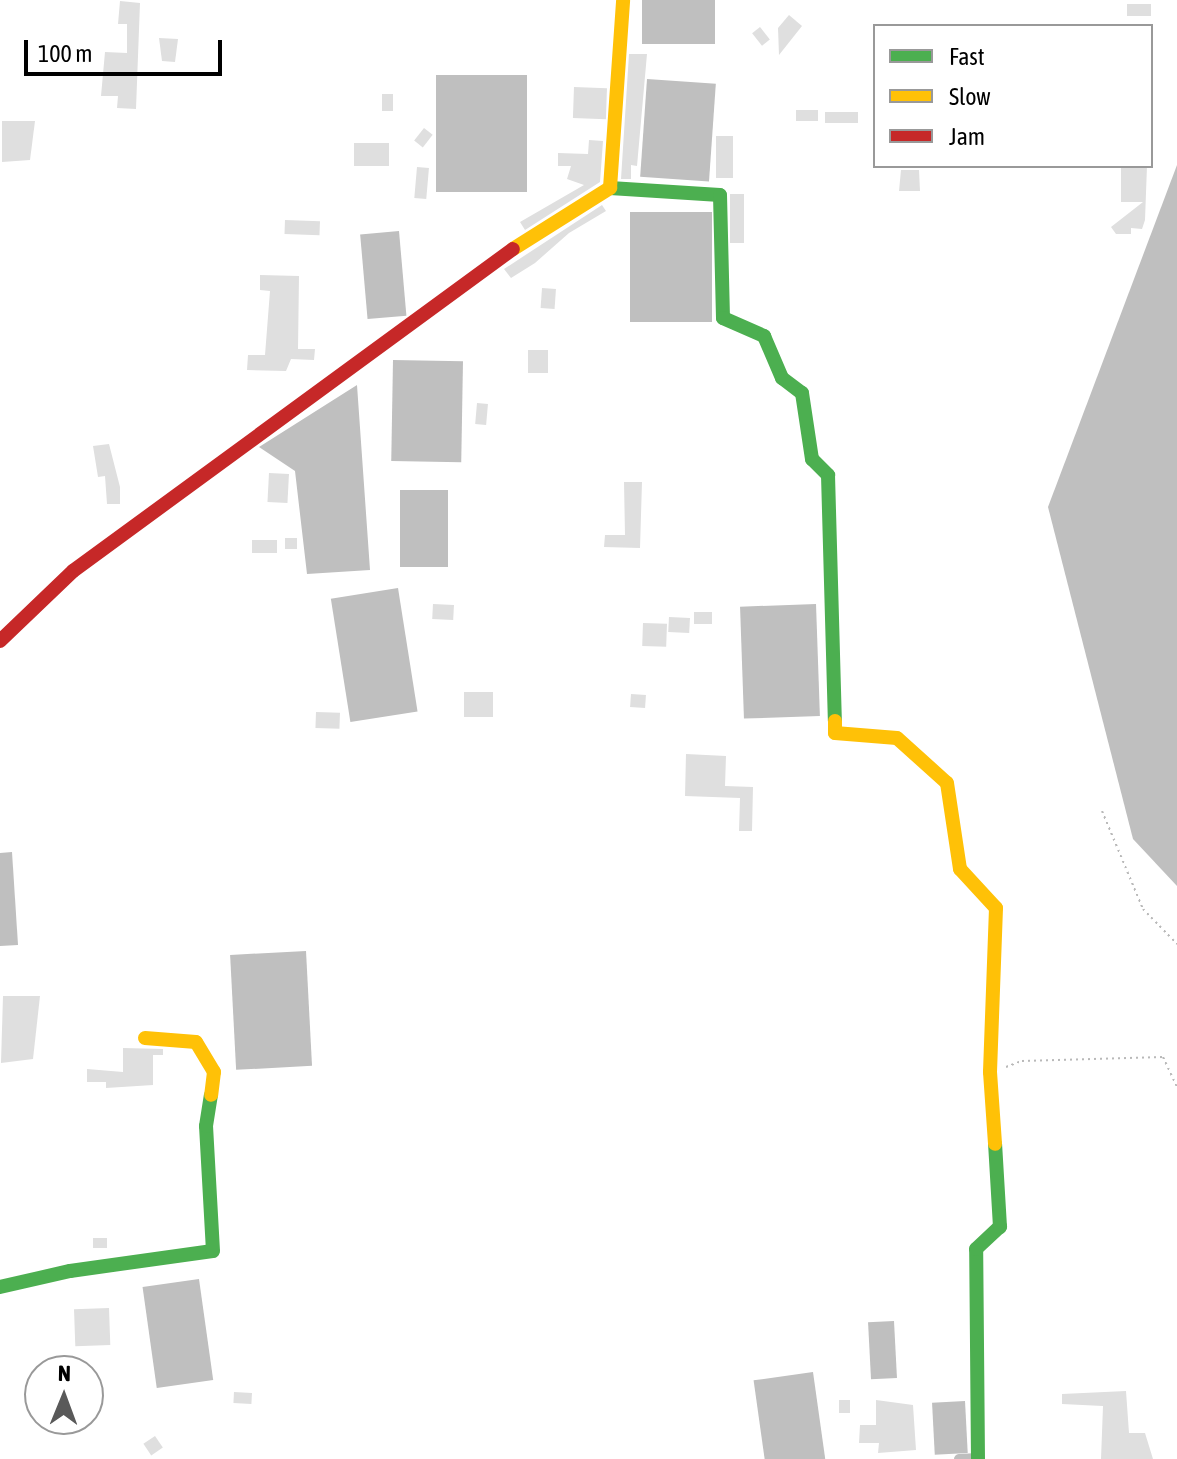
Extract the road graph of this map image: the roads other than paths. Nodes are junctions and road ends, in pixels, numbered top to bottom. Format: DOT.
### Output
graph roads {
  1 [pos="623,0"];
  2 [pos="610,188"];
  3 [pos="0,641"];
  4 [pos="145,1038"];
  5 [pos="0,1287"];
  6 [pos="978,1458"];
  7 [pos="959,1459"];
  1 -- 2 [label="street"];
  2 -- 3 [label="street"];
  2 -- 6 [label="street"];
  4 -- 5 [label="street"];
  6 -- 7 [label="street"];
}
